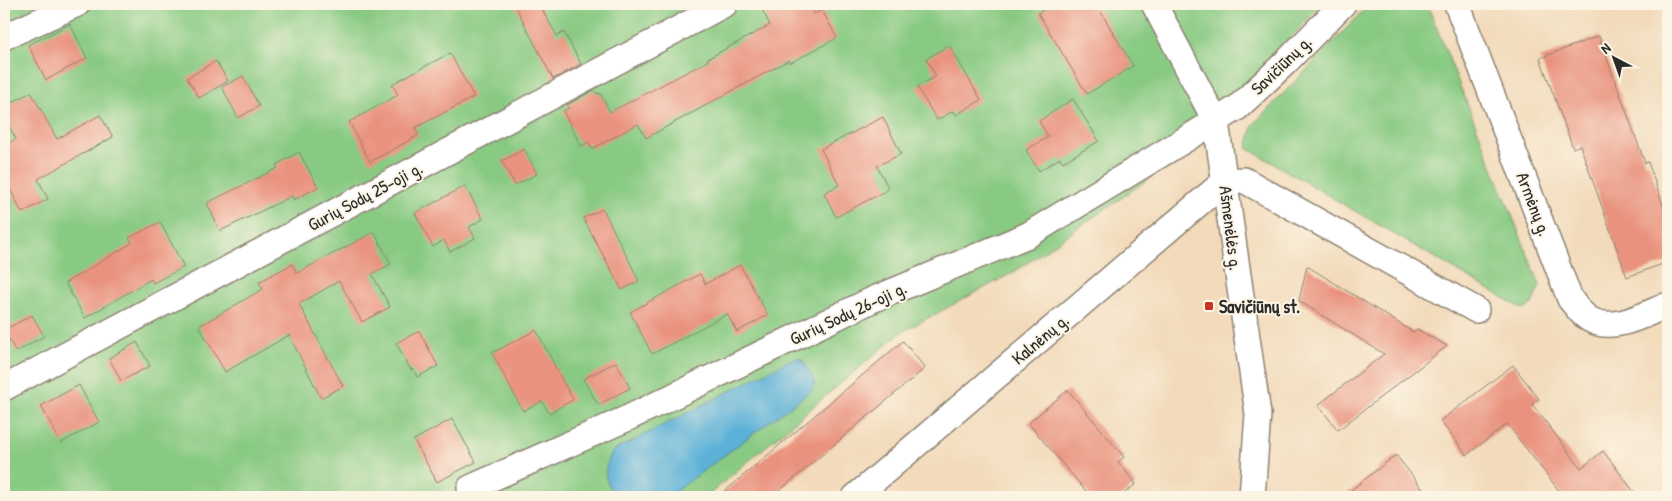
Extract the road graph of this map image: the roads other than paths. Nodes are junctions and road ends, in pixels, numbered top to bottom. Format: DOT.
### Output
graph roads {
  1 [pos="77,4"];
  2 [pos="726,4"];
  3 [pos="1154,4"];
  4 [pos="1343,4"];
  5 [pos="1457,4"];
  6 [pos="4,37"];
  7 [pos="1216,122"];
  8 [pos="1225,181"];
  9 [pos="1668,305"];
  10 [pos="1476,310"];
  11 [pos="4,388"];
  12 [pos="470,488"];
  13 [pos="855,497"];
  14 [pos="1252,497"];
  1 -- 6 [label="street"];
  2 -- 11 [label="street, Gurių Sodų 25-oji g."];
  3 -- 7 [label="street, Ašmenėlės g."];
  4 -- 7 [label="street, Savičiūnų g."];
  5 -- 9 [label="street, Armėnų g."];
  7 -- 8 [label="street, Ašmenėlės g."];
  7 -- 12 [label="street, Gurių Sodų 26-oji g."];
  8 -- 10 [label="street"];
  8 -- 13 [label="street, Kalnėnų g."];
  8 -- 14 [label="street, Ašmenėlės g."];
}
